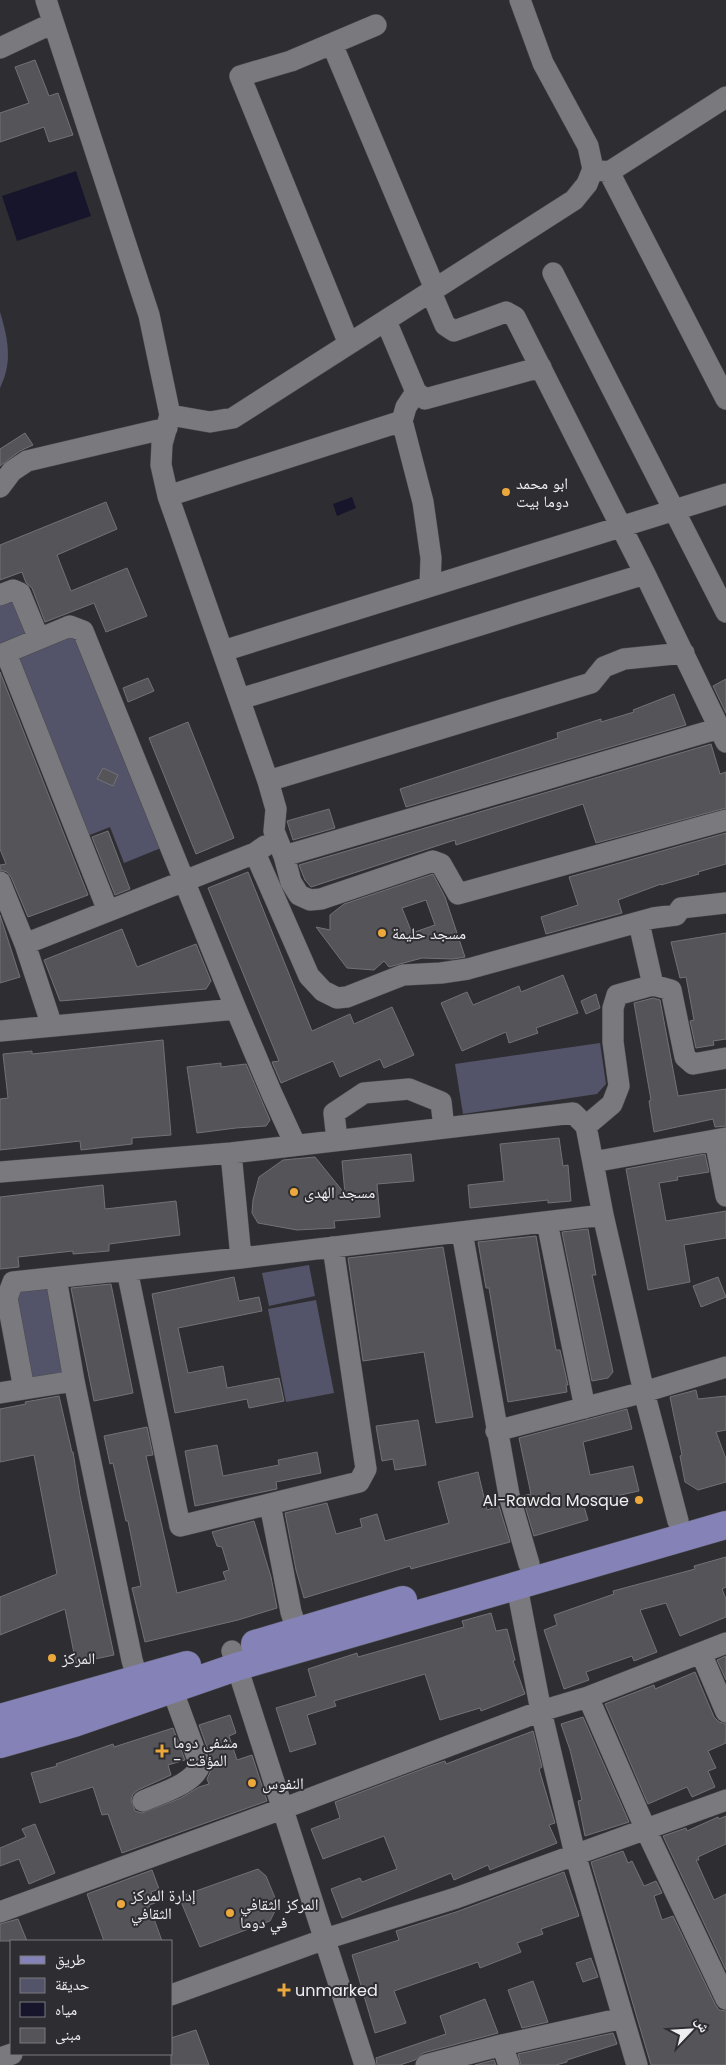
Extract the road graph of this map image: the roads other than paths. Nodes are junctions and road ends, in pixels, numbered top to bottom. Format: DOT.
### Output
graph roads {
  1 [pos="46,0"];
  2 [pos="520,0"];
  3 [pos="54,23"];
  4 [pos="376,25"];
  5 [pos="332,44"];
  6 [pos="0,48"];
  7 [pos="726,97"];
  8 [pos="601,170"];
  9 [pos="553,272"];
  10 [pos="433,291"];
  11 [pos="386,321"];
  12 [pos="349,344"];
  13 [pos="541,368"];
  14 [pos="416,392"];
  15 [pos="726,399"];
  16 [pos="402,421"];
  17 [pos="168,422"];
  18 [pos="0,487"];
  19 [pos="726,494"];
  20 [pos="168,496"];
  21 [pos="675,510"];
  22 [pos="620,527"];
  23 [pos="645,574"];
  24 [pos="430,586"];
  25 [pos="0,594"];
  26 [pos="726,612"];
  27 [pos="39,639"];
  28 [pos="223,651"];
  29 [pos="684,653"];
  30 [pos="3,654"];
  31 [pos="240,699"];
  32 [pos="723,735"];
  33 [pos="268,782"];
  34 [pos="726,820"];
  35 [pos="274,831"];
  36 [pos="255,853"];
  37 [pos="284,856"];
  38 [pos="184,881"];
  39 [pos="0,882"];
  40 [pos="726,903"];
  41 [pos="108,911"];
  42 [pos="639,923"];
  43 [pos="25,944"];
  44 [pos="653,986"];
  45 [pos="236,1010"];
  46 [pos="52,1026"];
  47 [pos="0,1030"];
  48 [pos="726,1058"];
  49 [pos="586,1126"];
  50 [pos="444,1128"];
  51 [pos="720,1139"];
  52 [pos="337,1140"];
  53 [pos="295,1144"];
  54 [pos="231,1153"];
  55 [pos="593,1162"];
  56 [pos="0,1172"];
  57 [pos="726,1196"];
  58 [pos="603,1215"];
  59 [pos="547,1222"];
  60 [pos="462,1232"];
  61 [pos="333,1247"];
  62 [pos="241,1258"];
  63 [pos="127,1270"];
  64 [pos="56,1278"];
  65 [pos="726,1367"];
  66 [pos="74,1381"];
  67 [pos="24,1389"];
  68 [pos="644,1392"];
  69 [pos="0,1393"];
  70 [pos="585,1408"];
  71 [pos="496,1432"];
  72 [pos="270,1504"];
  73 [pos="726,1506"];
  74 [pos="678,1521"];
  75 [pos="726,1525"];
  76 [pos="532,1572"];
  77 [pos="298,1630"];
  78 [pos="726,1643"];
  79 [pos="700,1653"];
  80 [pos="234,1659"];
  81 [pos="138,1680"];
  82 [pos="172,1689"];
  83 [pos="588,1697"];
  84 [pos="69,1711"];
  85 [pos="541,1711"];
  86 [pos="726,1712"];
  87 [pos="0,1718"];
  88 [pos="0,1744"];
  89 [pos="144,1800"];
  90 [pos="726,1800"];
  91 [pos="282,1809"];
  92 [pos="646,1830"];
  93 [pos="575,1854"];
  94 [pos="0,1912"];
  95 [pos="325,1938"];
  96 [pos="172,1995"];
  97 [pos="726,1999"];
  98 [pos="624,2018"];
  99 [pos="502,2044"];
  100 [pos="366,2065"];
  101 [pos="426,2065"];
  102 [pos="509,2065"];
  103 [pos="637,2065"];
  1 -- 3 [label="street"];
  2 -- 8 [label="street"];
  3 -- 6 [label="street"];
  3 -- 17 [label="street"];
  4 -- 5 [label="street"];
  5 -- 10 [label="street"];
  5 -- 12 [label="street"];
  7 -- 8 [label="street"];
  8 -- 10 [label="street"];
  8 -- 15 [label="street"];
  9 -- 21 [label="street"];
  10 -- 11 [label="street"];
  10 -- 13 [label="street"];
  11 -- 12 [label="street"];
  11 -- 14 [label="street"];
  12 -- 17 [label="street"];
  13 -- 14 [label="street"];
  13 -- 22 [label="street"];
  14 -- 16 [label="street"];
  16 -- 20 [label="street"];
  16 -- 24 [label="street"];
  17 -- 18 [label="street"];
  17 -- 20 [label="street"];
  19 -- 21 [label="street"];
  20 -- 28 [label="street"];
  21 -- 22 [label="street"];
  21 -- 26 [label="street"];
  22 -- 23 [label="street"];
  22 -- 24 [label="street"];
  23 -- 29 [label="street"];
  23 -- 31 [label="street"];
  24 -- 28 [label="street"];
  25 -- 27 [label="street"];
  27 -- 30 [label="street"];
  27 -- 38 [label="street"];
  28 -- 31 [label="street"];
  29 -- 32 [label="street"];
  29 -- 33 [label="street"];
  30 -- 41 [label="street"];
  31 -- 33 [label="street"];
  32 -- 37 [label="street"];
  33 -- 35 [label="street"];
  34 -- 37 [label="street"];
  35 -- 36 [label="street"];
  35 -- 37 [label="street"];
  36 -- 38 [label="street"];
  36 -- 42 [label="street"];
  38 -- 41 [label="street"];
  38 -- 45 [label="street"];
  39 -- 43 [label="street"];
  40 -- 42 [label="street"];
  41 -- 43 [label="street"];
  42 -- 44 [label="street"];
  43 -- 46 [label="street"];
  44 -- 48 [label="street"];
  44 -- 49 [label="street"];
  45 -- 46 [label="street"];
  45 -- 53 [label="street"];
  46 -- 47 [label="street"];
  49 -- 50 [label="street"];
  49 -- 55 [label="street"];
  50 -- 52 [label="street"];
  50 -- 52 [label="street"];
  51 -- 55 [label="street"];
  51 -- 57 [label="street"];
  52 -- 53 [label="street"];
  53 -- 54 [label="street"];
  54 -- 56 [label="street"];
  54 -- 62 [label="street"];
  55 -- 58 [label="street"];
  58 -- 59 [label="street"];
  58 -- 68 [label="street"];
  59 -- 60 [label="street"];
  59 -- 70 [label="street"];
  60 -- 61 [label="street"];
  60 -- 71 [label="street"];
  61 -- 62 [label="street"];
  61 -- 72 [label="street"];
  62 -- 63 [label="street"];
  63 -- 64 [label="street"];
  63 -- 72 [label="street"];
  64 -- 66 [label="street"];
  64 -- 67 [label="street"];
  65 -- 68 [label="street"];
  66 -- 67 [label="street"];
  66 -- 81 [label="street"];
  67 -- 69 [label="street"];
  68 -- 70 [label="street"];
  68 -- 74 [label="street"];
  70 -- 71 [label="street"];
  71 -- 76 [label="street"];
  72 -- 77 [label="street"];
  73 -- 74 [label="main road"];
  74 -- 76 [label="main road"];
  75 -- 76 [label="main road"];
  76 -- 77 [label="main road"];
  76 -- 80 [label="main road"];
  76 -- 85 [label="street"];
  77 -- 80 [label="main road"];
  78 -- 79 [label="street"];
  79 -- 83 [label="street"];
  79 -- 86 [label="street"];
  80 -- 81 [label="main road"];
  80 -- 82 [label="main road"];
  80 -- 91 [label="street"];
  81 -- 84 [label="main road"];
  82 -- 84 [label="main road"];
  82 -- 89 [label="street"];
  83 -- 85 [label="street"];
  83 -- 92 [label="street"];
  84 -- 87 [label="main road"];
  84 -- 88 [label="main road"];
  85 -- 91 [label="street"];
  85 -- 93 [label="street"];
  90 -- 92 [label="street"];
  91 -- 94 [label="street"];
  91 -- 95 [label="street"];
  92 -- 93 [label="street"];
  92 -- 97 [label="street"];
  93 -- 95 [label="street"];
  93 -- 98 [label="street"];
  95 -- 96 [label="street"];
  95 -- 100 [label="street"];
  98 -- 99 [label="street"];
  98 -- 103 [label="street"];
  99 -- 101 [label="street"];
  99 -- 102 [label="street"];
}
